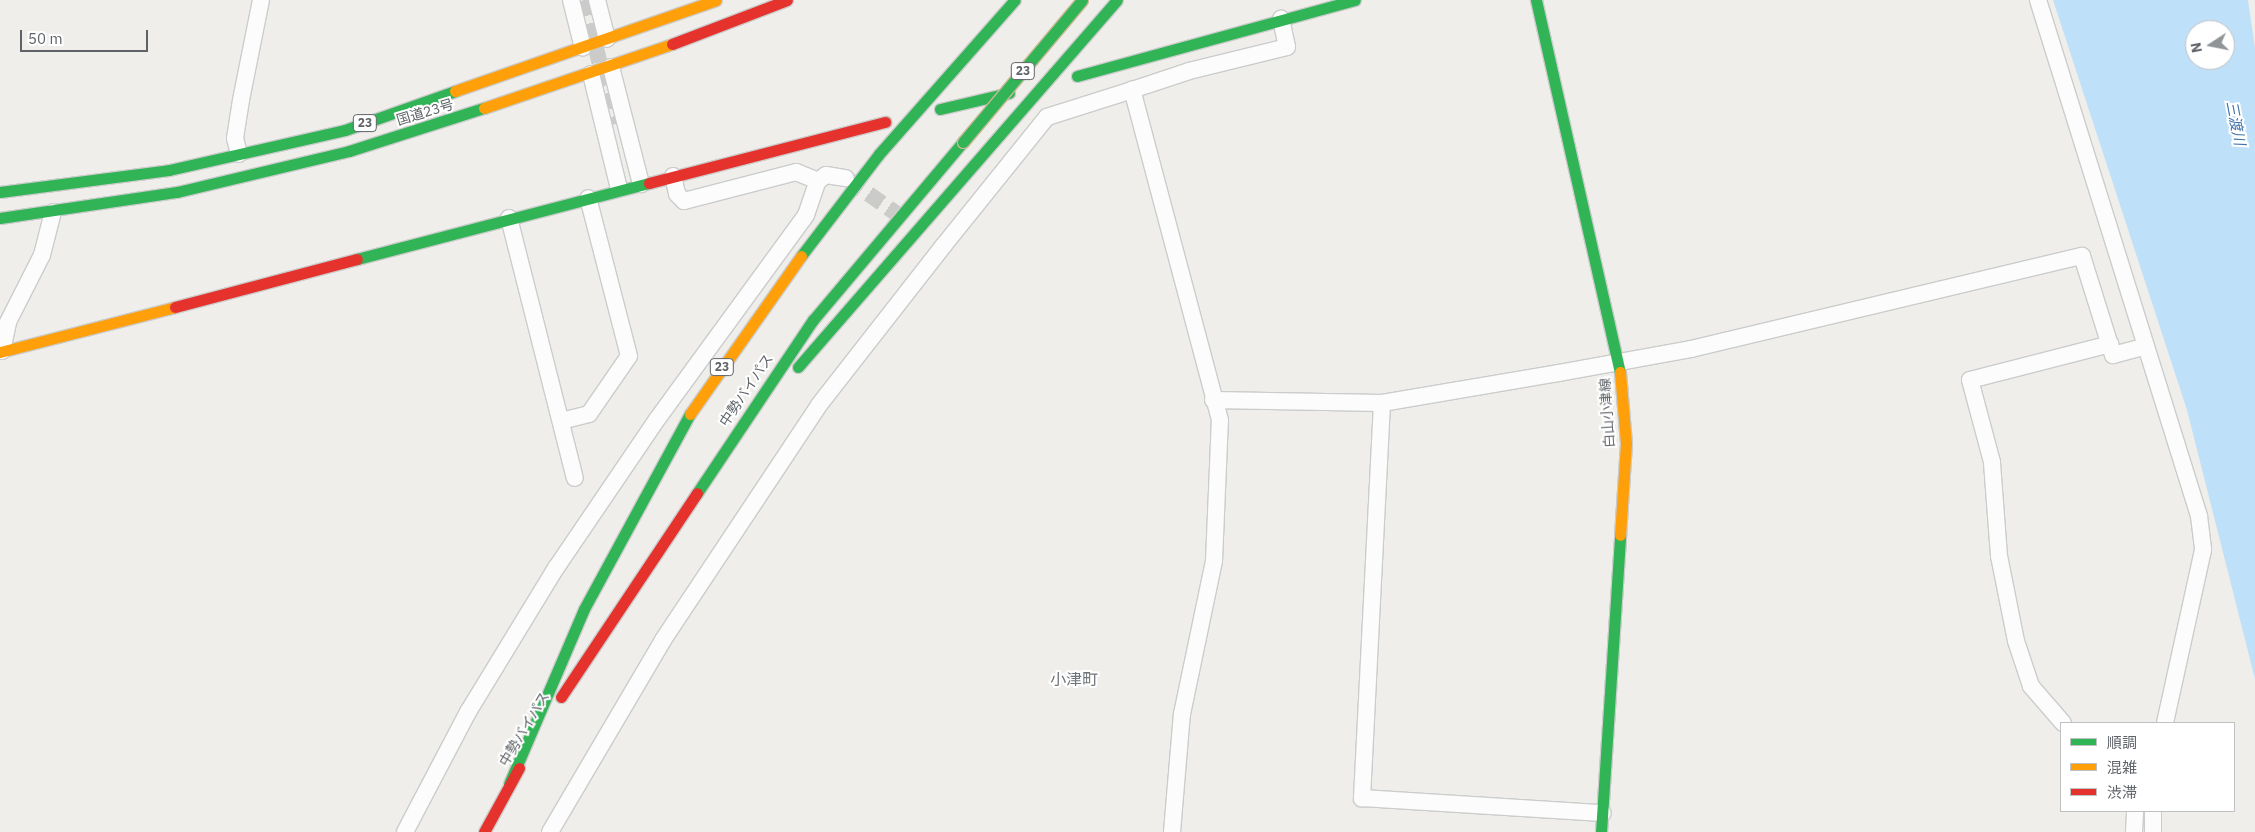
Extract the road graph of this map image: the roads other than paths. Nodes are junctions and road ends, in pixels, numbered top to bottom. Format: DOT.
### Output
graph roads {
  1 [pos="261,0"];
  2 [pos="571,0"];
  3 [pos="597,0"];
  4 [pos="716,0"];
  5 [pos="787,0"];
  6 [pos="1082,0"];
  7 [pos="1117,0"];
  8 [pos="1355,0"];
  9 [pos="1536,0"];
  10 [pos="2038,0"];
  11 [pos="1011,2"];
  12 [pos="1281,19"];
  13 [pos="607,39"];
  14 [pos="583,48"];
  15 [pos="611,67"];
  16 [pos="591,74"];
  17 [pos="1076,76"];
  18 [pos="1132,90"];
  19 [pos="1014,92"];
  20 [pos="940,109"];
  21 [pos="885,122"];
  22 [pos="615,124"];
  23 [pos="239,154"];
  24 [pos="673,176"];
  25 [pos="846,178"];
  26 [pos="818,181"];
  27 [pos="630,187"];
  28 [pos="0,192"];
  29 [pos="588,198"];
  30 [pos="53,212"];
  31 [pos="0,218"];
  32 [pos="510,218"];
  33 [pos="925,233"];
  34 [pos="944,245"];
  35 [pos="2110,344"];
  36 [pos="2146,346"];
  37 [pos="1,351"];
  38 [pos="1619,361"];
  39 [pos="1213,400"];
  40 [pos="1382,402"];
  41 [pos="561,421"];
  42 [pos="720,456"];
  43 [pos="575,478"];
  44 [pos="2062,722"];
  45 [pos="2164,722"];
  46 [pos="509,784"];
  47 [pos="2135,812"];
  48 [pos="2153,812"];
  49 [pos="1603,813"];
  50 [pos="405,832"];
  51 [pos="484,832"];
  52 [pos="550,832"];
  53 [pos="1172,832"];
  54 [pos="1601,832"];
  55 [pos="2134,832"];
  56 [pos="2153,832"];
  1 -- 23 [label="street"];
  2 -- 14 [label="street"];
  3 -- 13 [label="street"];
  4 -- 13 [label="main road, 国道23号 / 23"];
  5 -- 15 [label="main road, 国道23号 / 23"];
  6 -- 42 [label="main road, 中勢バイパス / 23, bridge"];
  7 -- 42 [label="main road, 23"];
  8 -- 12 [label="main road"];
  9 -- 38 [label="main road, 白山小津線"];
  10 -- 36 [label="street"];
  11 -- 46 [label="main road, 23"];
  12 -- 17 [label="main road"];
  12 -- 18 [label="street"];
  13 -- 14 [label="main road, 国道23号 / 23"];
  14 -- 23 [label="main road, 国道23号 / 23"];
  15 -- 16 [label="main road, 国道23号 / 23"];
  15 -- 27 [label="street"];
  16 -- 27 [label="street"];
  16 -- 30 [label="main road, 国道23号 / 23"];
  18 -- 34 [label="street"];
  18 -- 39 [label="street"];
  19 -- 20 [label="main road"];
  21 -- 24 [label="main road"];
  22 -- 27 [label="street"];
  23 -- 28 [label="main road, 国道23号 / 23"];
  24 -- 26 [label="street"];
  24 -- 27 [label="main road"];
  25 -- 26 [label="street"];
  26 -- 50 [label="street"];
  27 -- 29 [label="main road"];
  29 -- 32 [label="main road"];
  29 -- 41 [label="street"];
  30 -- 31 [label="main road, 国道23号 / 23"];
  30 -- 37 [label="street"];
  32 -- 37 [label="main road"];
  32 -- 41 [label="street"];
  33 -- 34 [label="street"];
  34 -- 52 [label="street"];
  35 -- 36 [label="street"];
  35 -- 38 [label="street"];
  35 -- 44 [label="street"];
  36 -- 45 [label="street"];
  38 -- 40 [label="street"];
  38 -- 49 [label="main road, 白山小津線"];
  39 -- 40 [label="street"];
  39 -- 53 [label="street"];
  40 -- 49 [label="street"];
  41 -- 43 [label="street"];
  42 -- 46 [label="main road, 中勢バイパス / 23"];
  46 -- 51 [label="main road, 中勢バイパス / 23"];
  47 -- 55 [label="street"];
  48 -- 56 [label="street"];
  49 -- 54 [label="main road, 白山小津線"];
}
